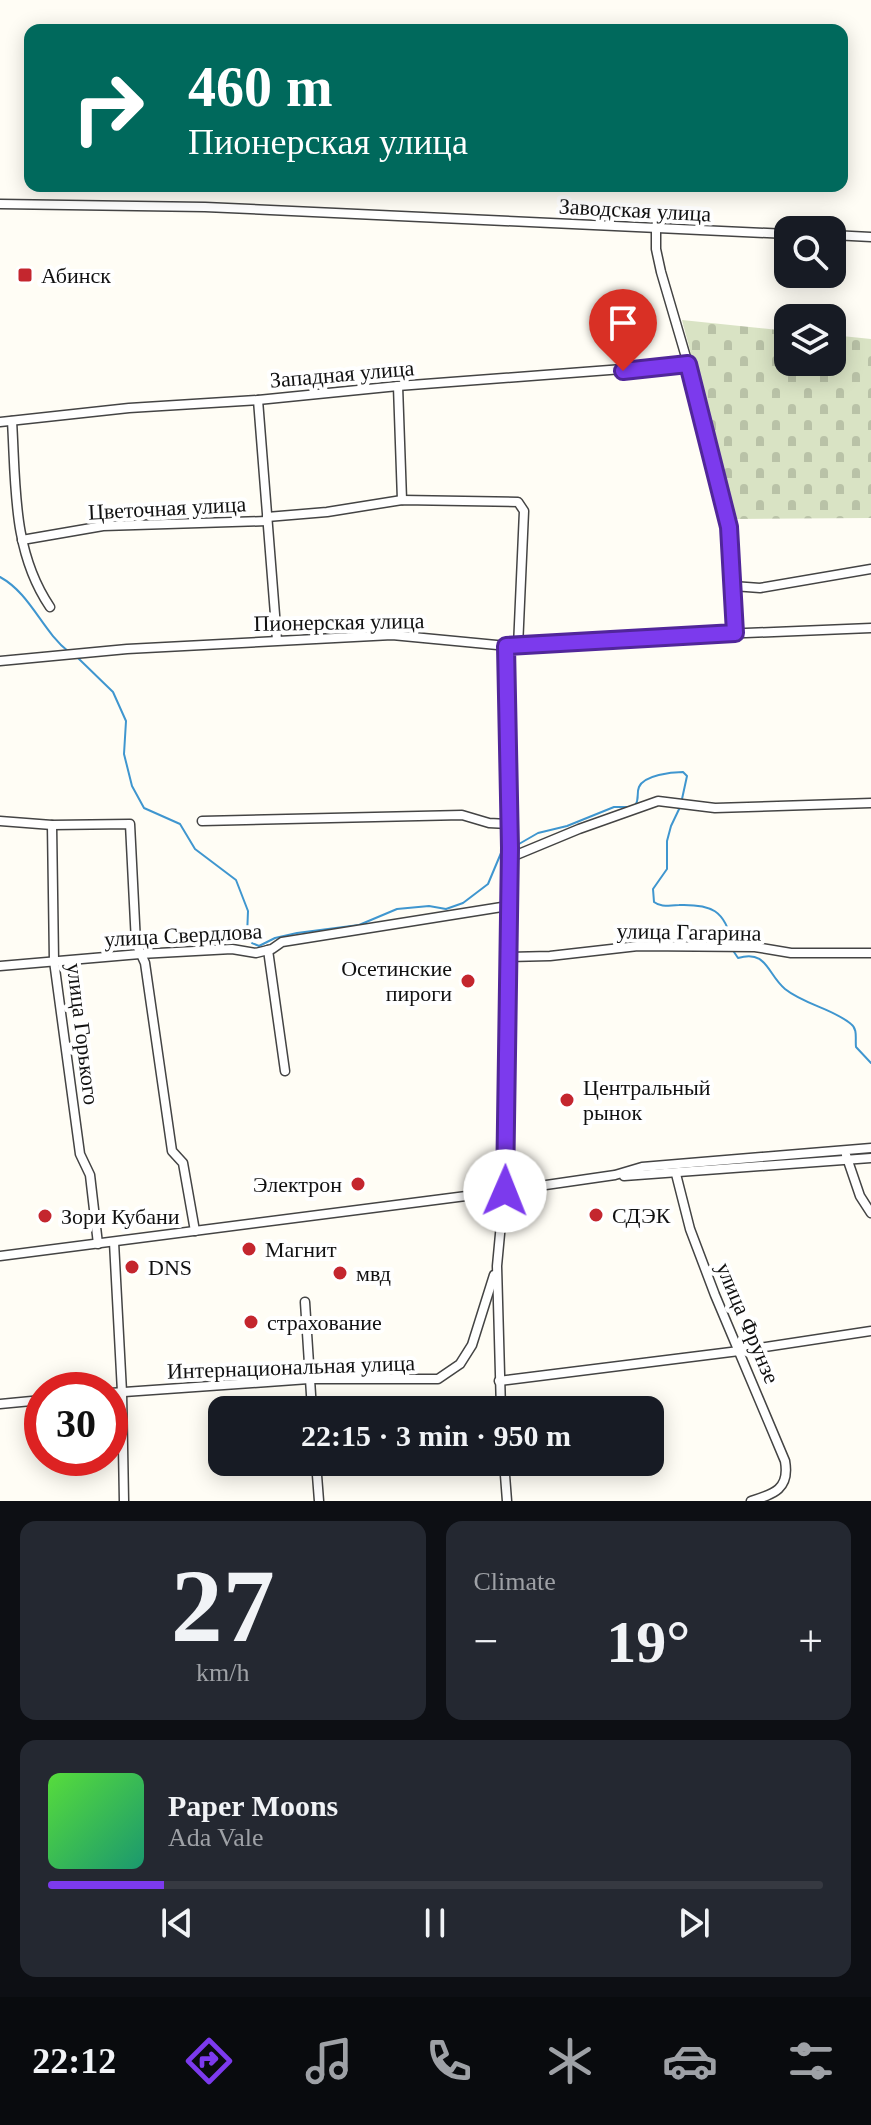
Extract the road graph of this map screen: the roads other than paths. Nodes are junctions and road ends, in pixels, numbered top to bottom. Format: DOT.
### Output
graph roads {
  1 [pos="0,204"];
  2 [pos="656,229"];
  3 [pos="774,233"];
  4 [pos="846,236"];
  5 [pos="871,237"];
  6 [pos="688,364"];
  7 [pos="398,386"];
  8 [pos="258,400"];
  9 [pos="12,421"];
  10 [pos="0,422"];
  11 [pos="402,500"];
  12 [pos="267,519"];
  13 [pos="22,540"];
  14 [pos="871,569"];
  15 [pos="733,586"];
  16 [pos="50,607"];
  17 [pos="871,628"];
  18 [pos="735,633"];
  19 [pos="277,640"];
  20 [pos="506,646"];
  21 [pos="518,647"];
  22 [pos="0,661"];
  23 [pos="871,803"];
  24 [pos="0,821"];
  25 [pos="202,821"];
  26 [pos="508,824"];
  27 [pos="52,825"];
  28 [pos="509,858"];
  29 [pos="508,906"];
  30 [pos="268,950"];
  31 [pos="871,953"];
  32 [pos="140,954"];
  33 [pos="508,957"];
  34 [pos="54,961"];
  35 [pos="0,966"];
  36 [pos="285,1071"];
  37 [pos="871,1148"];
  38 [pos="846,1155"];
  39 [pos="871,1158"];
  40 [pos="676,1174"];
  41 [pos="615,1175"];
  42 [pos="505,1191"];
  43 [pos="871,1213"];
  44 [pos="195,1231"];
  45 [pos="114,1242"];
  46 [pos="98,1244"];
  47 [pos="0,1256"];
  48 [pos="497,1266"];
  49 [pos="305,1302"];
  50 [pos="871,1331"];
  51 [pos="739,1351"];
  52 [pos="121,1372"];
  53 [pos="309,1379"];
  54 [pos="499,1381"];
  55 [pos="128,1392"];
  56 [pos="311,1396"];
  57 [pos="500,1396"];
  58 [pos="24,1402"];
  59 [pos="0,1404"];
  60 [pos="124,1476"];
  61 [pos="317,1476"];
  62 [pos="505,1476"];
  63 [pos="124,1501"];
  64 [pos="319,1501"];
  65 [pos="507,1501"];
  66 [pos="751,1501"];
  1 -- 2 [label="street, Заводская улица"];
  2 -- 3 [label="street, Заводская улица"];
  2 -- 6 [label="street"];
  4 -- 5 [label="street"];
  6 -- 7 [label="street, Западная улица"];
  6 -- 15 [label="street"];
  7 -- 8 [label="street, Западная улица"];
  7 -- 11 [label="street"];
  8 -- 9 [label="street, Западная улица"];
  8 -- 12 [label="street"];
  9 -- 10 [label="street, Западная улица"];
  9 -- 13 [label="street"];
  11 -- 12 [label="street, Цветочная улица"];
  11 -- 21 [label="street, Цветочная улица"];
  12 -- 13 [label="street, Цветочная улица"];
  12 -- 19 [label="street"];
  13 -- 16 [label="street"];
  14 -- 15 [label="street"];
  15 -- 18 [label="street"];
  17 -- 18 [label="street, Пионерская улица"];
  18 -- 21 [label="street, Пионерская улица"];
  19 -- 20 [label="street, Пионерская улица"];
  19 -- 22 [label="street, Пионерская улица"];
  20 -- 21 [label="street, Пионерская улица"];
  20 -- 26 [label="street"];
  23 -- 28 [label="street"];
  24 -- 27 [label="street"];
  25 -- 26 [label="street"];
  26 -- 28 [label="street"];
  27 -- 32 [label="street"];
  27 -- 34 [label="street, улица Горького"];
  28 -- 29 [label="street"];
  29 -- 30 [label="street, улица Свердлова"];
  29 -- 33 [label="street"];
  30 -- 32 [label="street, улица Свердлова"];
  30 -- 36 [label="street"];
  31 -- 33 [label="street, улица Гагарина"];
  32 -- 34 [label="street, улица Свердлова"];
  32 -- 44 [label="street"];
  33 -- 42 [label="street"];
  34 -- 35 [label="street, улица Свердлова"];
  34 -- 46 [label="street, улица Горького"];
  37 -- 38 [label="street"];
  38 -- 39 [label="street"];
  38 -- 40 [label="street"];
  38 -- 41 [label="street"];
  38 -- 43 [label="street"];
  40 -- 41 [label="street"];
  40 -- 51 [label="street, улица Фрунзе"];
  41 -- 42 [label="street"];
  42 -- 44 [label="street"];
  42 -- 48 [label="street"];
  44 -- 45 [label="street"];
  45 -- 46 [label="street"];
  45 -- 52 [label="street"];
  46 -- 47 [label="street"];
  48 -- 53 [label="street, Интернациональная улица"];
  48 -- 54 [label="street"];
  49 -- 53 [label="street"];
  50 -- 51 [label="street"];
  51 -- 54 [label="street"];
  51 -- 66 [label="street, улица Фрунзе"];
  53 -- 55 [label="street, Интернациональная улица"];
  53 -- 56 [label="street"];
  54 -- 57 [label="street"];
  58 -- 59 [label="street"];
  60 -- 63 [label="street"];
  61 -- 64 [label="street"];
  62 -- 65 [label="street"];
}
